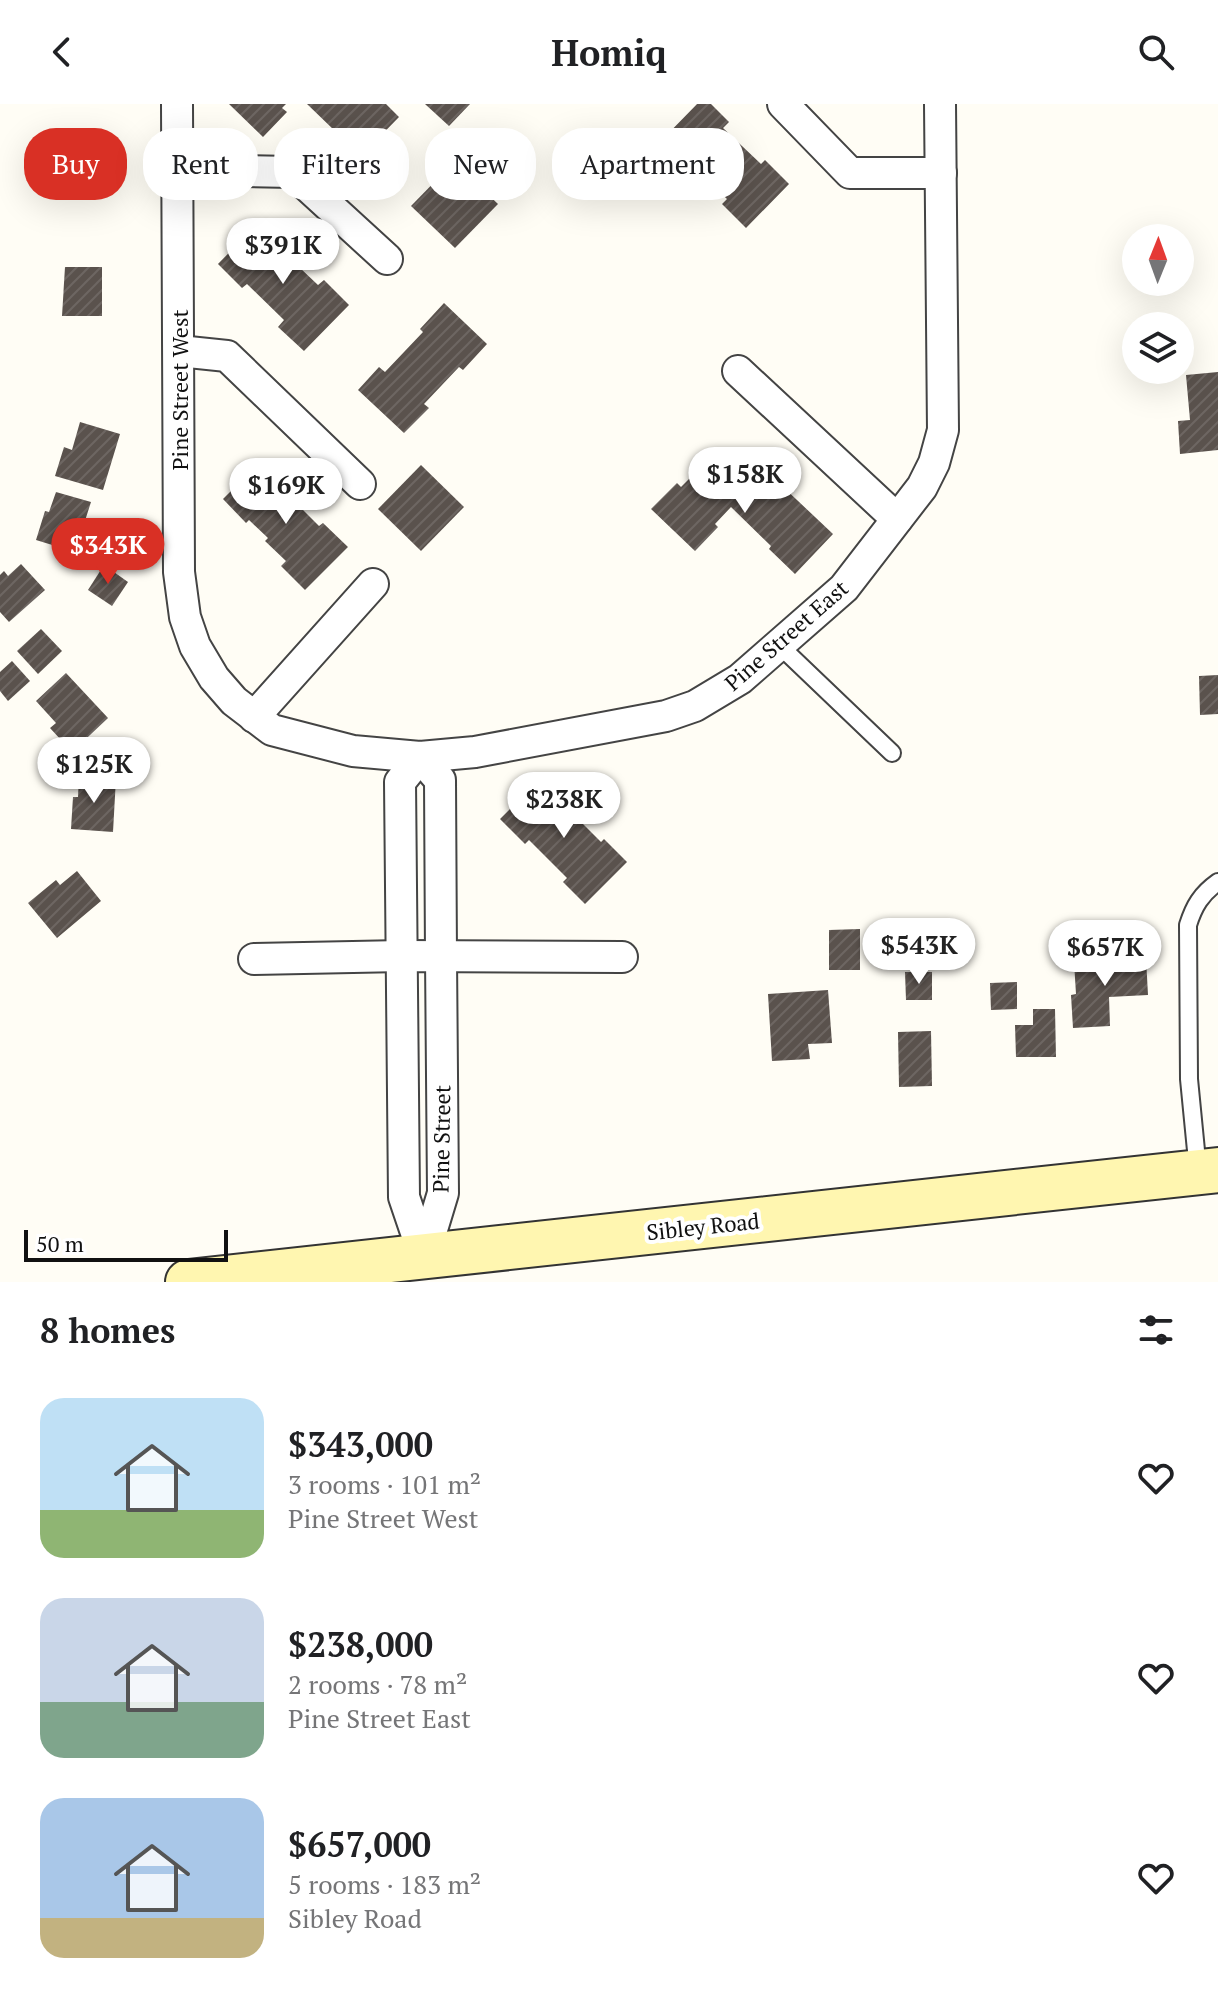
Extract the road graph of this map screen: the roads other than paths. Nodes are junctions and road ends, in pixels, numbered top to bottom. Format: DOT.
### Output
graph roads {
  1 [pos="177,104"];
  2 [pos="783,104"];
  3 [pos="940,104"];
  4 [pos="177,128"];
  5 [pos="258,171"];
  6 [pos="941,173"];
  7 [pos="178,200"];
  8 [pos="387,259"];
  9 [pos="179,351"];
  10 [pos="738,371"];
  11 [pos="360,484"];
  12 [pos="897,519"];
  13 [pos="373,584"];
  14 [pos="779,645"];
  15 [pos="254,717"];
  16 [pos="892,753"];
  17 [pos="420,757"];
  18 [pos="1218,882"];
  19 [pos="401,889"];
  20 [pos="440,890"];
  21 [pos="402,956"];
  22 [pos="441,957"];
  23 [pos="622,957"];
  24 [pos="254,959"];
  25 [pos="1208,1172"];
  26 [pos="424,1256"];
  27 [pos="206,1281"];
  1 -- 4 [label="street, Pine Street West"];
  2 -- 6 [label="street"];
  3 -- 6 [label="street, Pine Street East"];
  5 -- 8 [label="street"];
  6 -- 12 [label="street, Pine Street East"];
  7 -- 9 [label="street, Pine Street West"];
  9 -- 11 [label="street"];
  9 -- 15 [label="street, Pine Street West"];
  10 -- 12 [label="street"];
  12 -- 14 [label="street, Pine Street East"];
  13 -- 15 [label="street"];
  14 -- 16 [label="lane"];
  14 -- 17 [label="street, Pine Street East"];
  15 -- 17 [label="street, Pine Street West"];
  17 -- 19 [label="street, Pine Street"];
  17 -- 20 [label="street, Pine Street"];
  18 -- 25 [label="lane"];
  19 -- 20 [label="street"];
  19 -- 21 [label="street, Pine Street"];
  20 -- 22 [label="street, Pine Street"];
  21 -- 22 [label="street"];
  21 -- 24 [label="street"];
  21 -- 26 [label="street, Pine Street"];
  22 -- 23 [label="street"];
  22 -- 26 [label="street, Pine Street"];
  25 -- 26 [label="main road, Sibley Road"];
  26 -- 27 [label="main road, Sibley Road"];
}
